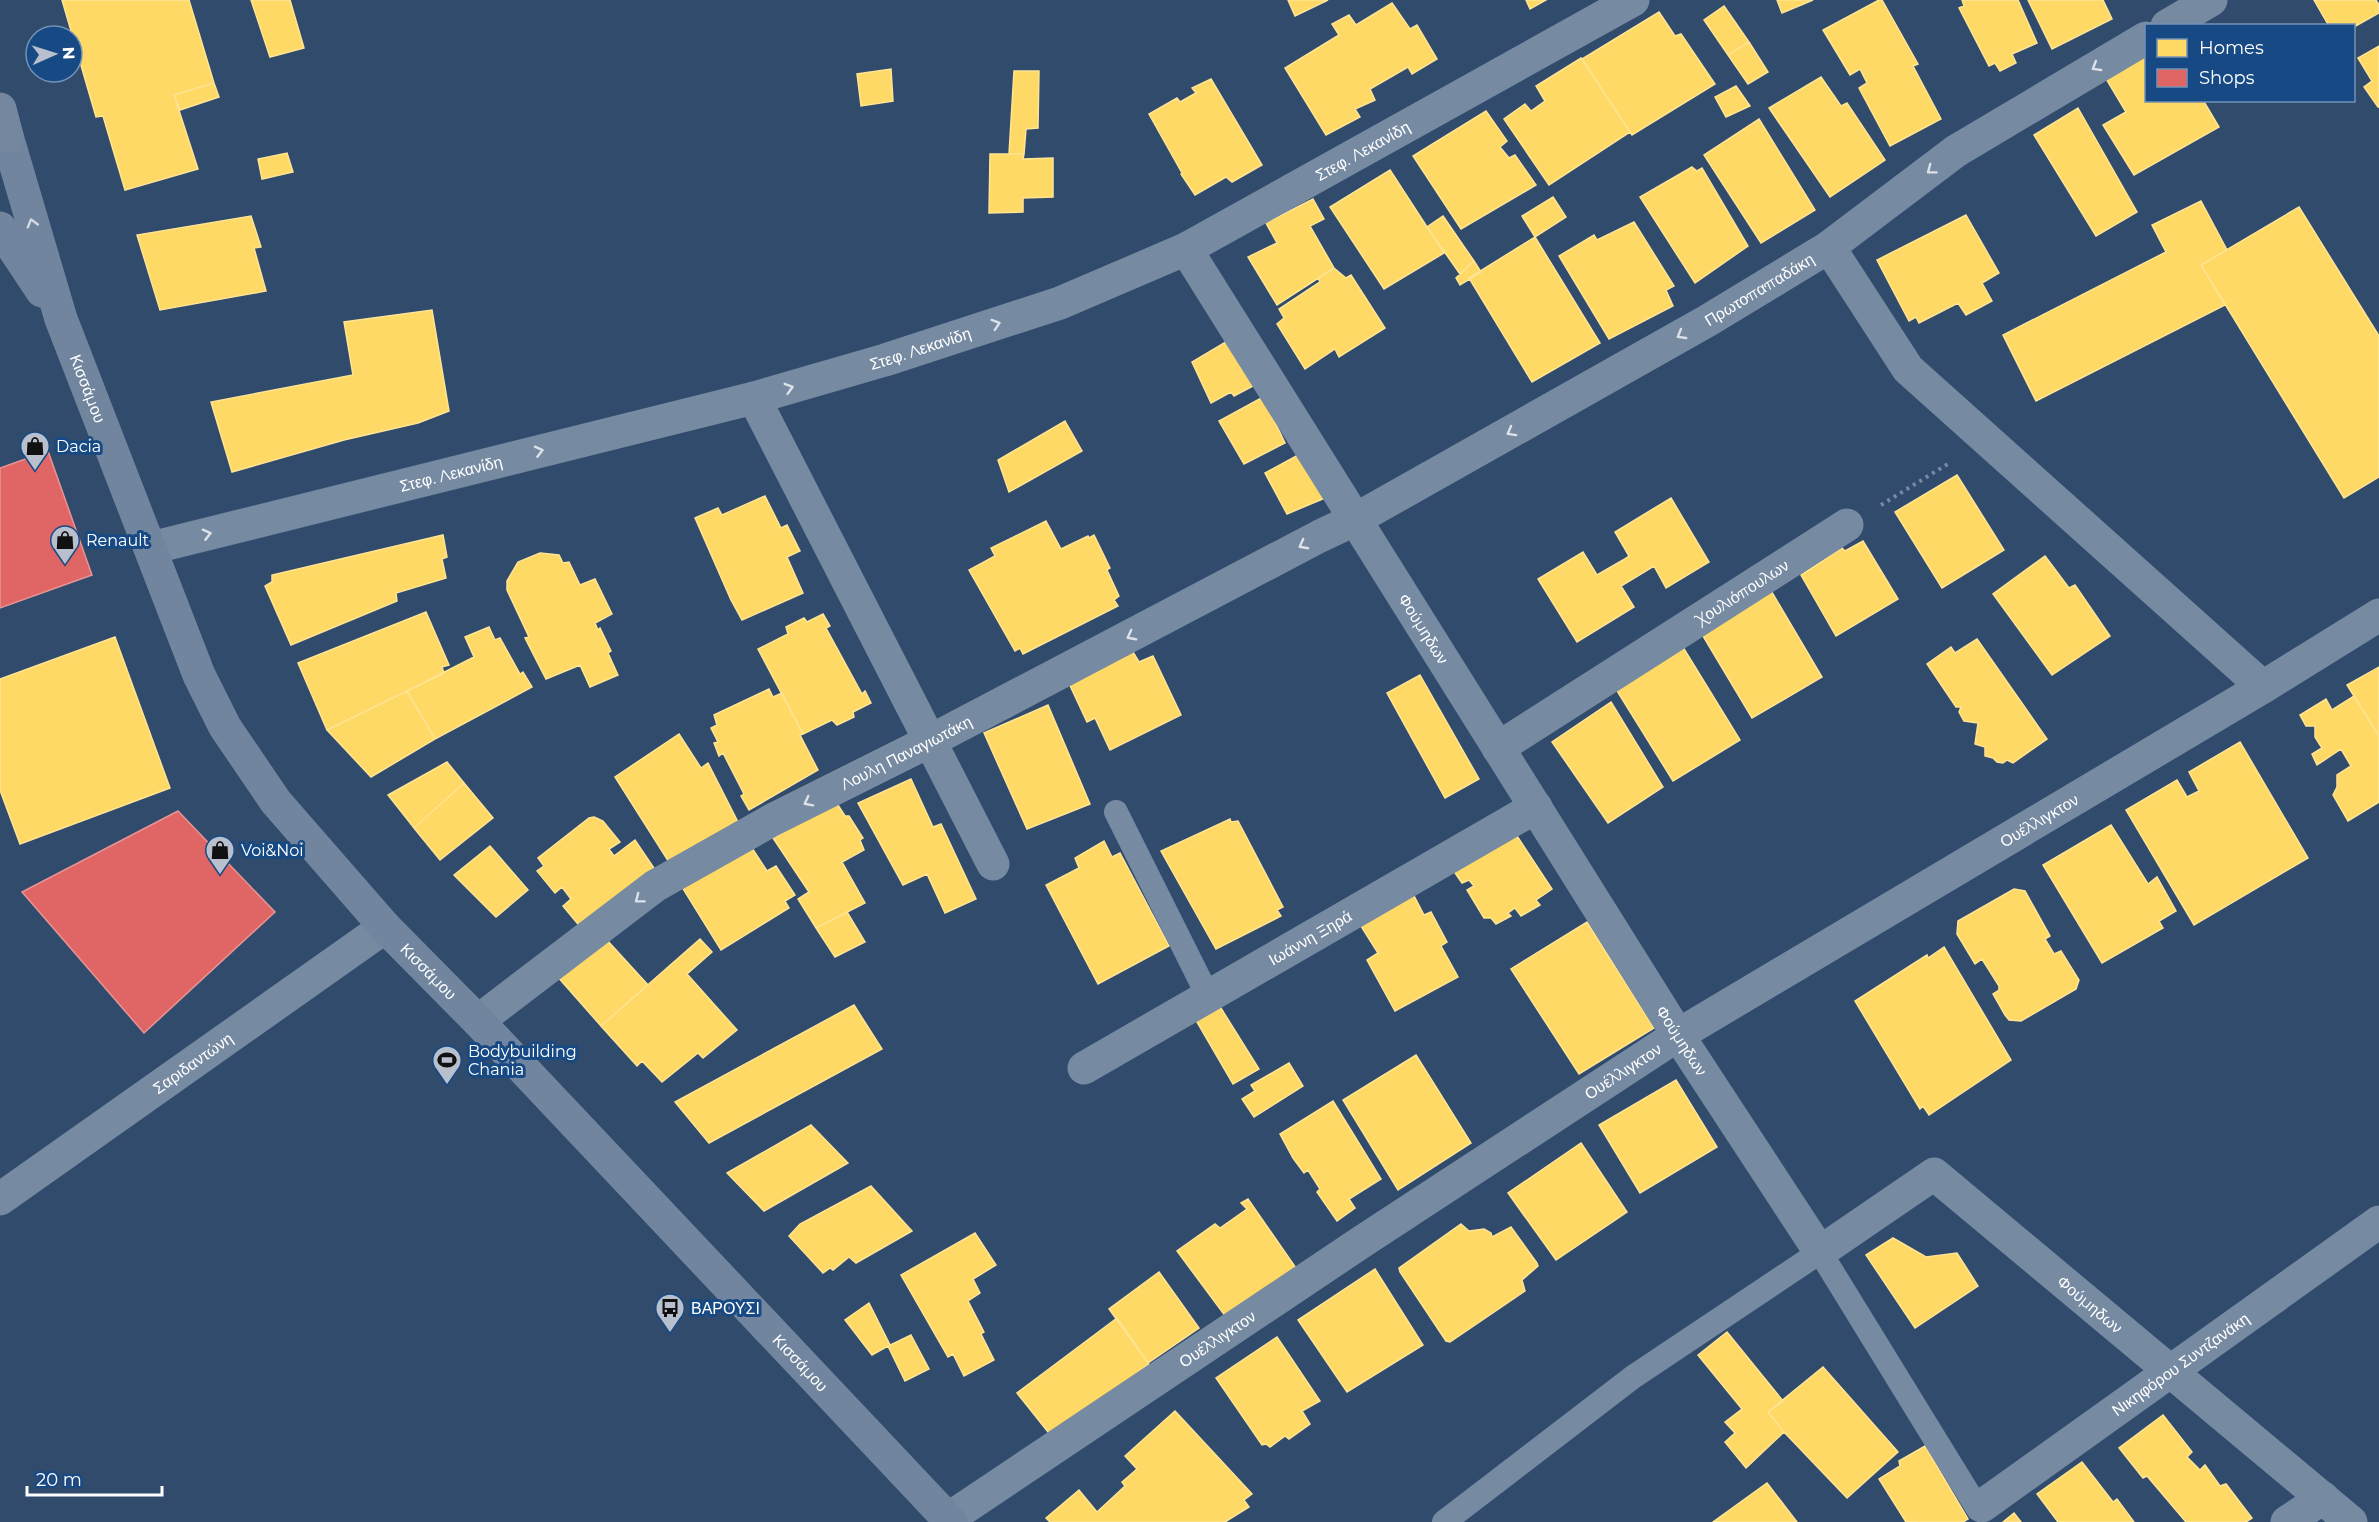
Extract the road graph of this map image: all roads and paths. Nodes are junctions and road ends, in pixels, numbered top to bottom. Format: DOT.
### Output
graph roads {
  1 [pos="1633,0"];
  2 [pos="2211,0"];
  3 [pos="2171,24"];
  4 [pos="2145,39"];
  5 [pos="2,122"];
  6 [pos="0,228"];
  7 [pos="1829,247"];
  8 [pos="1186,249"];
  9 [pos="61,320"];
  10 [pos="754,398"];
  11 [pos="1988,440"];
  12 [pos="1356,519"];
  13 [pos="1847,525"];
  14 [pos="150,548"];
  15 [pos="2379,615"];
  16 [pos="2263,687"];
  17 [pos="930,741"];
  18 [pos="1498,748"];
  19 [pos="1536,807"];
  20 [pos="1116,812"];
  21 [pos="993,864"];
  22 [pos="385,927"];
  23 [pos="1208,996"];
  24 [pos="478,1021"];
  25 [pos="1678,1035"];
  26 [pos="1084,1068"];
  27 [pos="0,1199"];
  28 [pos="2379,1222"];
  29 [pos="1820,1252"];
  30 [pos="2169,1371"];
  31 [pos="2323,1498"];
  32 [pos="1982,1506"];
  33 [pos="949,1520"];
  34 [pos="1444,1522"];
  35 [pos="2287,1522"];
  36 [pos="2351,1522"];
  1 -- 8 [label="street, Στεφ. Λεκανίδη"];
  2 -- 3 [label="street"];
  4 -- 7 [label="street, Πρωτοπαπαδάκη, one-way"];
  9 -- 5 [label="main road, Κισσάμου, one-way"];
  6 -- 9 [label="main road, Κισσάμου"];
  7 -- 11 [label="street"];
  7 -- 12 [label="street, Πρωτοπαπαδάκη, one-way"];
  10 -- 8 [label="street, Στεφ. Λεκανίδη, one-way"];
  8 -- 12 [label="street, Φούμηδων"];
  9 -- 14 [label="main road, Κισσάμου"];
  14 -- 10 [label="street, Στεφ. Λεκανίδη, one-way"];
  10 -- 17 [label="street"];
  11 -- 13 [label="path"];
  11 -- 16 [label="street"];
  12 -- 17 [label="street, Λουλη Παναγιωτάκη, one-way"];
  12 -- 18 [label="street, Φούμηδων"];
  13 -- 18 [label="street, Χουλιόπουλων"];
  14 -- 22 [label="main road, Κισσάμου"];
  15 -- 16 [label="street, Ουέλλιγκτον"];
  16 -- 25 [label="street, Ουέλλιγκτον"];
  17 -- 21 [label="street"];
  17 -- 24 [label="street, Λουλη Παναγιωτάκη, one-way"];
  18 -- 19 [label="street, Φούμηδων"];
  19 -- 23 [label="street, Ιωάννη Ξηρά"];
  19 -- 25 [label="street, Φούμηδων"];
  20 -- 23 [label="lane"];
  22 -- 24 [label="main road, Κισσάμου"];
  22 -- 27 [label="street, Σαριδαντώνη"];
  23 -- 26 [label="street, Ιωάννη Ξηρά"];
  24 -- 33 [label="main road, Κισσάμου"];
  25 -- 29 [label="street, Φούμηδων"];
  25 -- 33 [label="street, Ουέλλιγκτον"];
  28 -- 30 [label="street, Νικηφόρου Συντζανάκη"];
  29 -- 30 [label="street, Φούμηδων"];
  29 -- 32 [label="lane"];
  29 -- 34 [label="lane"];
  30 -- 31 [label="street, Φούμηδων"];
  30 -- 32 [label="street, Νικηφόρου Συντζανάκη"];
  31 -- 35 [label="street"];
  31 -- 36 [label="street, Φούμηδων"];
}
